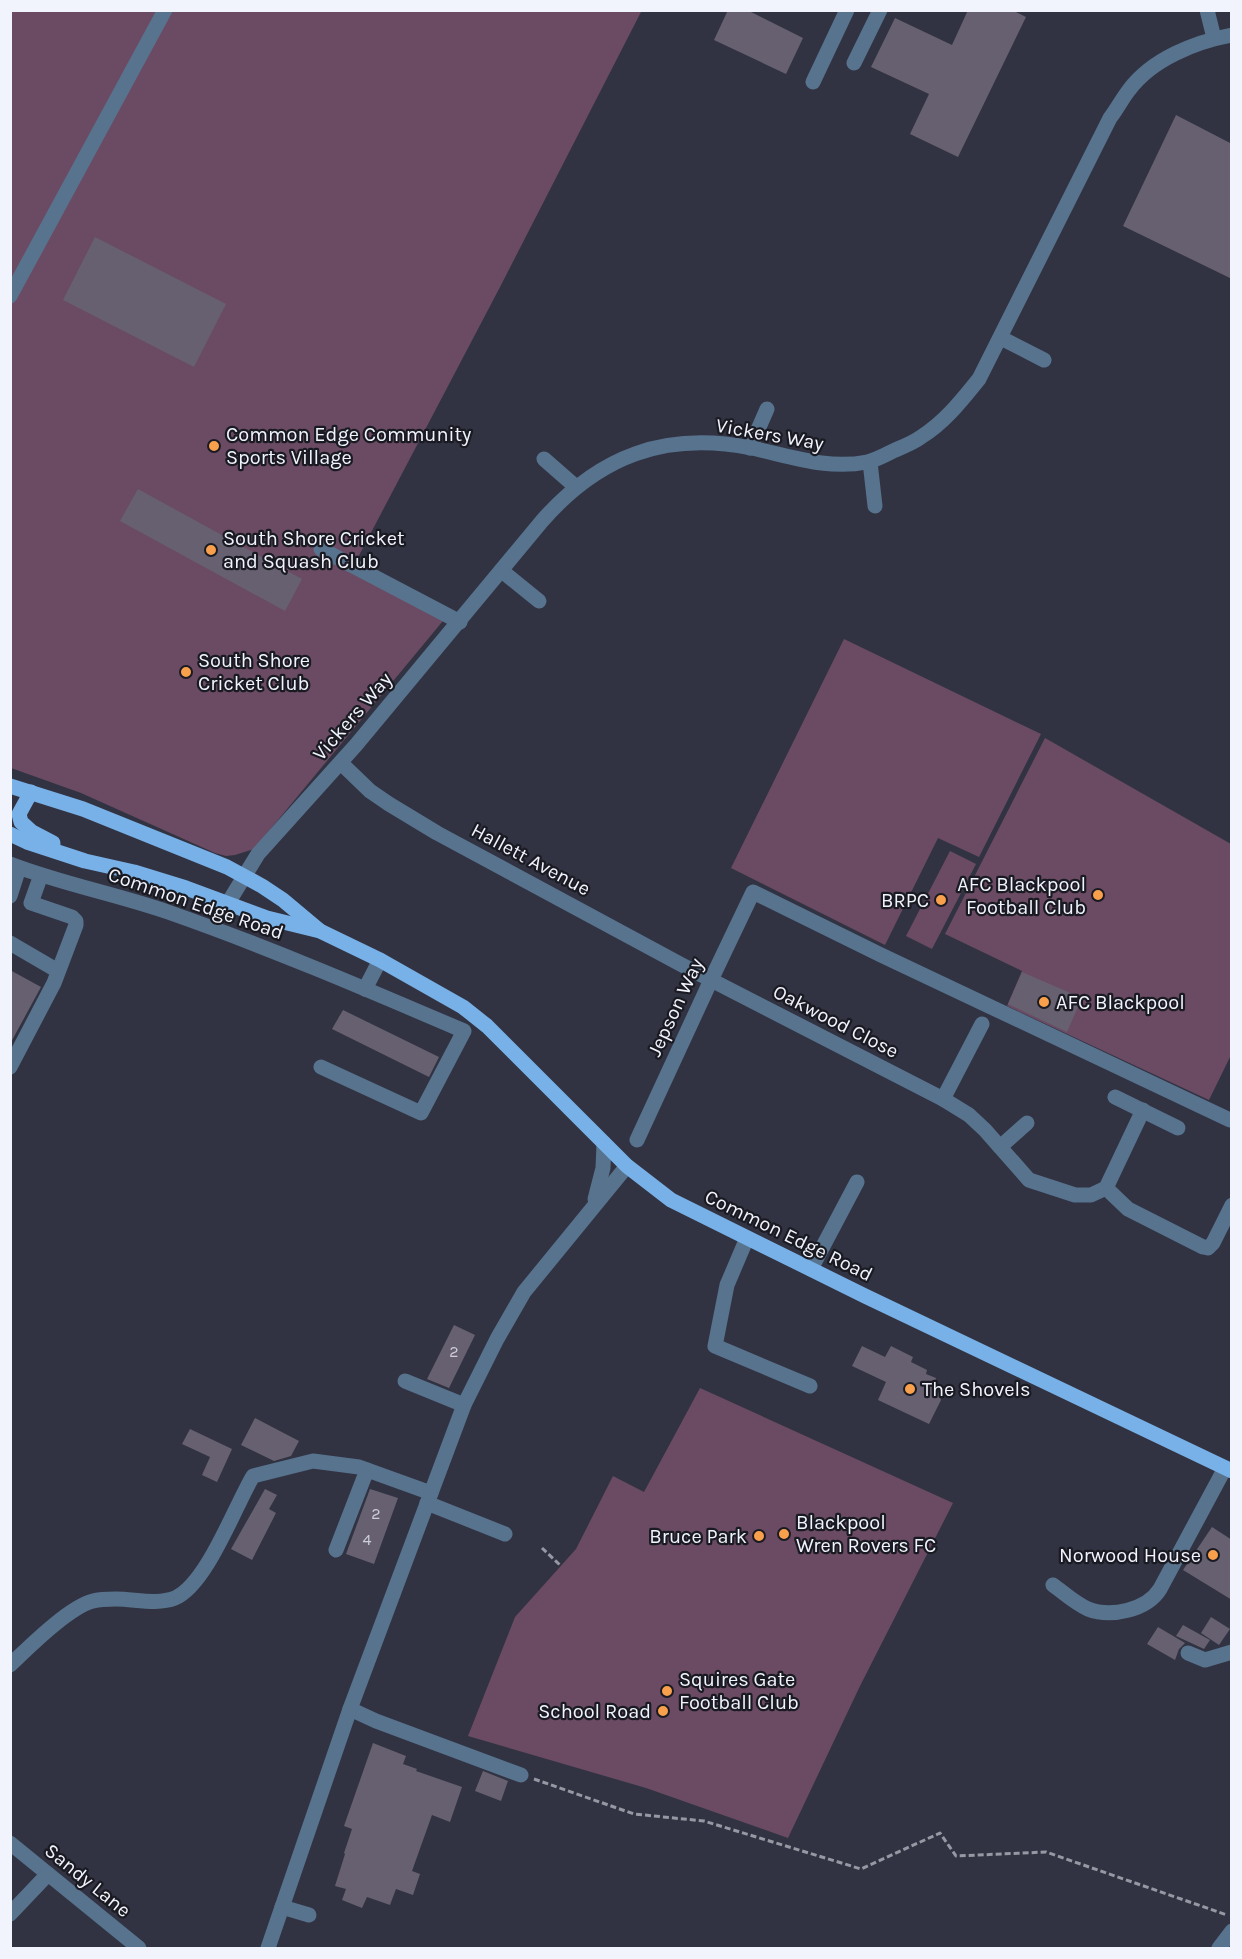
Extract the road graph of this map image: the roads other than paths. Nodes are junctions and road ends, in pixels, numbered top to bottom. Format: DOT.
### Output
graph roads {
  1 [pos="165,10"];
  2 [pos="880,10"];
  3 [pos="1207,10"];
  4 [pos="842,12"];
  5 [pos="1232,35"];
  6 [pos="1214,38"];
  7 [pos="854,63"];
  8 [pos="813,82"];
  9 [pos="10,296"];
  10 [pos="1001,338"];
  11 [pos="1044,360"];
  12 [pos="767,409"];
  13 [pos="750,448"];
  14 [pos="544,459"];
  15 [pos="870,462"];
  16 [pos="576,487"];
  17 [pos="875,506"];
  18 [pos="321,549"];
  19 [pos="502,572"];
  20 [pos="539,601"];
  21 [pos="460,622"];
  22 [pos="341,763"];
  23 [pos="10,786"];
  24 [pos="32,792"];
  25 [pos="10,834"];
  26 [pos="258,854"];
  27 [pos="102,864"];
  28 [pos="15,866"];
  29 [pos="227,867"];
  30 [pos="40,875"];
  31 [pos="244,876"];
  32 [pos="262,886"];
  33 [pos="10,896"];
  34 [pos="228,903"];
  35 [pos="320,931"];
  36 [pos="10,943"];
  37 [pos="380,960"];
  38 [pos="58,971"];
  39 [pos="711,980"];
  40 [pos="365,989"];
  41 [pos="982,1024"];
  42 [pos="10,1067"];
  43 [pos="321,1067"];
  44 [pos="1115,1097"];
  45 [pos="943,1099"];
  46 [pos="1143,1110"];
  47 [pos="1230,1120"];
  48 [pos="1027,1123"];
  49 [pos="1178,1128"];
  50 [pos="637,1140"];
  51 [pos="604,1143"];
  52 [pos="1000,1148"];
  53 [pos="627,1166"];
  54 [pos="857,1182"];
  55 [pos="1106,1188"];
  56 [pos="1232,1205"];
  57 [pos="592,1208"];
  58 [pos="747,1238"];
  59 [pos="811,1269"];
  60 [pos="405,1381"];
  61 [pos="810,1386"];
  62 [pos="464,1406"];
  63 [pos="363,1468"];
  64 [pos="1228,1470"];
  65 [pos="429,1498"];
  66 [pos="505,1534"];
  67 [pos="336,1550"];
  68 [pos="1053,1585"];
  69 [pos="1232,1652"];
  70 [pos="1188,1653"];
  71 [pos="10,1665"];
  72 [pos="350,1708"];
  73 [pos="521,1774"];
  74 [pos="10,1843"];
  75 [pos="48,1874"];
  76 [pos="282,1907"];
  77 [pos="10,1914"];
  78 [pos="309,1915"];
  79 [pos="1232,1931"];
  80 [pos="139,1948"];
  81 [pos="268,1948"];
  82 [pos="1219,1948"];
  1 -- 9 [label="street"];
  2 -- 7 [label="street"];
  3 -- 6 [label="street"];
  4 -- 8 [label="street"];
  5 -- 6 [label="street, Vickers Way"];
  6 -- 10 [label="street, Vickers Way"];
  10 -- 11 [label="street"];
  10 -- 15 [label="street, Vickers Way"];
  12 -- 13 [label="street"];
  13 -- 15 [label="street, Vickers Way"];
  13 -- 16 [label="street, Vickers Way"];
  14 -- 16 [label="street"];
  15 -- 17 [label="street"];
  16 -- 19 [label="street, Vickers Way"];
  18 -- 21 [label="street"];
  19 -- 20 [label="street"];
  19 -- 21 [label="street, Vickers Way"];
  21 -- 22 [label="street, Vickers Way"];
  22 -- 26 [label="street, Vickers Way"];
  22 -- 39 [label="street, Hallett Avenue"];
  23 -- 24 [label="main road, Common Edge Road"];
  24 -- 27 [label="main road"];
  24 -- 29 [label="main road, Common Edge Road"];
  25 -- 27 [label="main road, Common Edge Road"];
  26 -- 29 [label="street, Vickers Way"];
  26 -- 31 [label="street, Vickers Way"];
  26 -- 32 [label="street"];
  27 -- 34 [label="main road, Common Edge Road"];
  28 -- 30 [label="street, Common Edge Road"];
  28 -- 33 [label="street"];
  29 -- 31 [label="main road, Common Edge Road"];
  30 -- 38 [label="street"];
  30 -- 40 [label="street, Common Edge Road"];
  31 -- 32 [label="main road, Common Edge Road"];
  31 -- 34 [label="street, Vickers Way"];
  32 -- 35 [label="main road, Common Edge Road"];
  34 -- 35 [label="main road, Common Edge Road"];
  35 -- 37 [label="main road, Common Edge Road"];
  36 -- 38 [label="street"];
  37 -- 40 [label="street"];
  37 -- 51 [label="main road, Common Edge Road"];
  38 -- 42 [label="street"];
  39 -- 45 [label="street, Oakwood Close"];
  39 -- 47 [label="street, Jepson Way"];
  39 -- 50 [label="street, Jepson Way"];
  40 -- 43 [label="street, Common Edge Road"];
  41 -- 45 [label="street"];
  44 -- 46 [label="street"];
  45 -- 52 [label="street, Oakwood Close"];
  46 -- 49 [label="street"];
  46 -- 55 [label="street"];
  48 -- 52 [label="street"];
  51 -- 53 [label="main road, Common Edge Road"];
  51 -- 57 [label="street"];
  52 -- 55 [label="street, Oakwood Close"];
  53 -- 57 [label="street"];
  53 -- 58 [label="main road, Common Edge Road"];
  54 -- 59 [label="street"];
  55 -- 56 [label="street"];
  57 -- 62 [label="street"];
  58 -- 59 [label="main road, Common Edge Road"];
  58 -- 61 [label="street"];
  59 -- 64 [label="main road, Common Edge Road"];
  60 -- 62 [label="street"];
  62 -- 65 [label="street"];
  63 -- 65 [label="street"];
  63 -- 67 [label="street"];
  63 -- 71 [label="street"];
  64 -- 68 [label="street"];
  65 -- 66 [label="street"];
  65 -- 72 [label="street"];
  69 -- 70 [label="street"];
  72 -- 73 [label="street"];
  72 -- 76 [label="street"];
  74 -- 75 [label="street, Sandy Lane"];
  75 -- 77 [label="street"];
  75 -- 80 [label="street, Sandy Lane"];
  76 -- 78 [label="street"];
  76 -- 81 [label="street"];
  79 -- 82 [label="street"];
}
